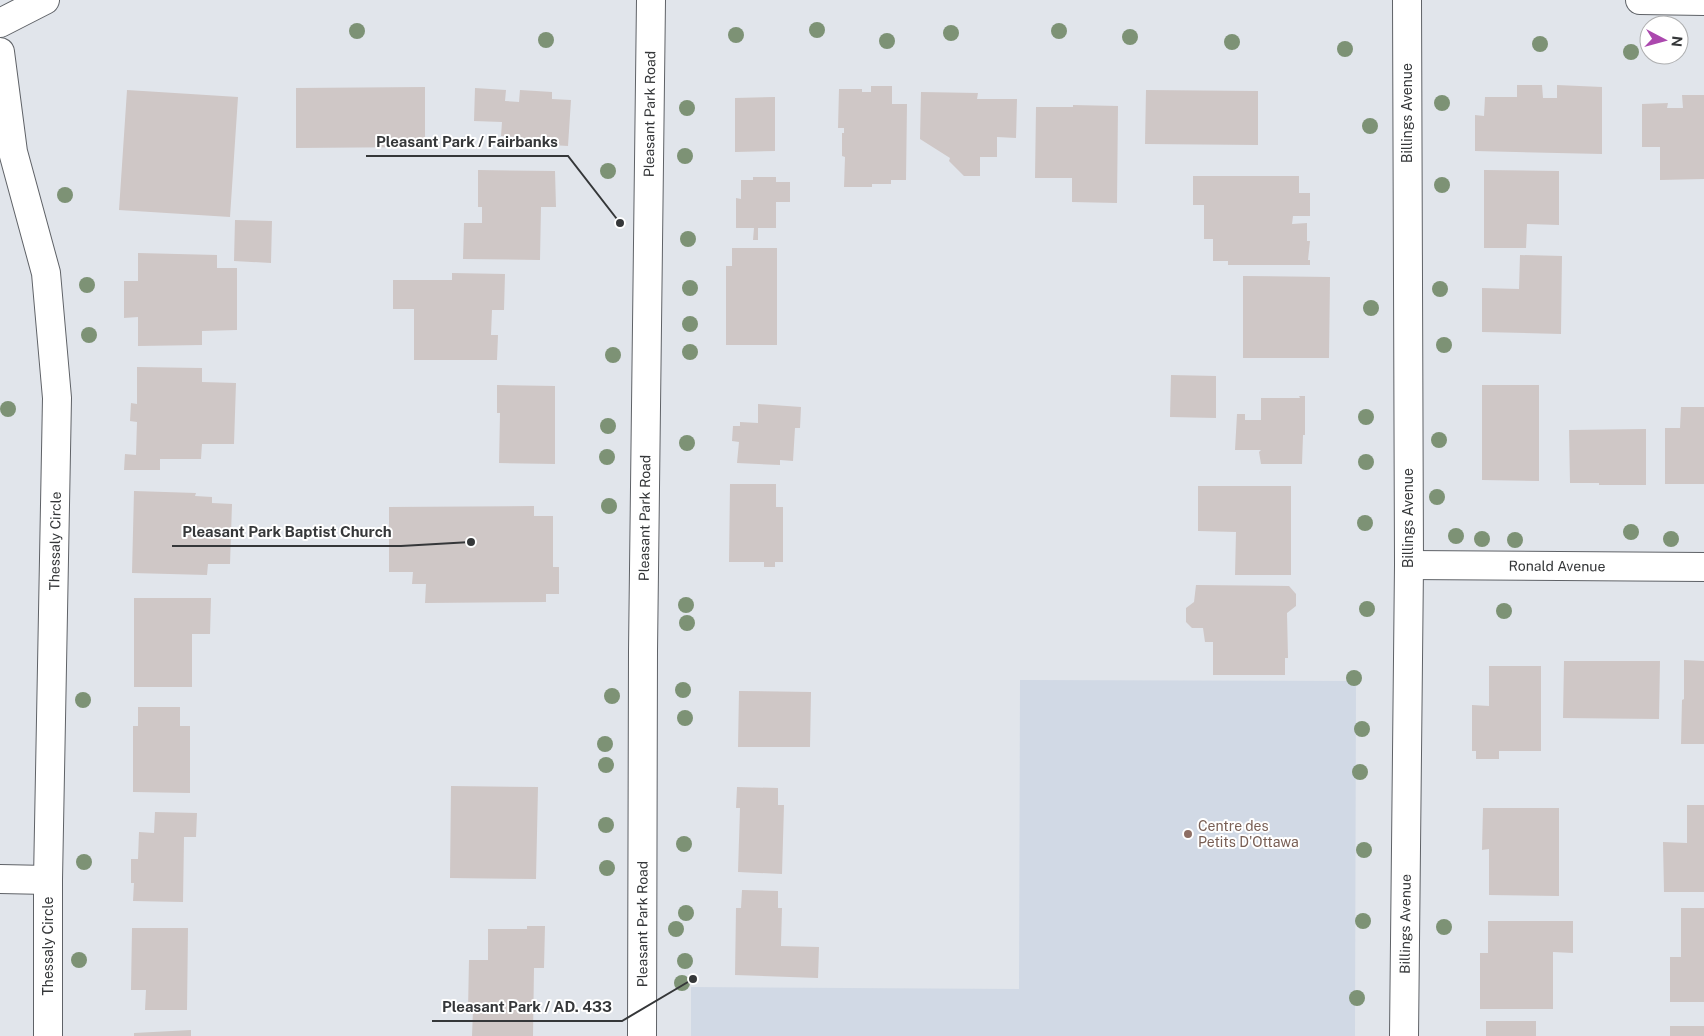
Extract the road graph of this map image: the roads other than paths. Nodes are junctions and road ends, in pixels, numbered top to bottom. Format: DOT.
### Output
graph roads {
  1 [pos="45,0"];
  2 [pos="651,0"];
  3 [pos="1407,0"];
  4 [pos="1640,0"];
  5 [pos="1704,0"];
  6 [pos="0,23"];
  7 [pos="0,52"];
  8 [pos="1409,565"];
  9 [pos="1704,566"];
  10 [pos="0,879"];
  11 [pos="48,880"];
  12 [pos="48,1036"];
  13 [pos="642,1036"];
  14 [pos="1404,1036"];
  1 -- 6 [label="street"];
  2 -- 13 [label="street, Pleasant Park Road"];
  3 -- 8 [label="street, Billings Avenue"];
  4 -- 5 [label="street"];
  7 -- 11 [label="street, Thessaly Circle"];
  8 -- 9 [label="street, Ronald Avenue"];
  8 -- 14 [label="street, Billings Avenue"];
  10 -- 11 [label="street"];
  11 -- 12 [label="street, Thessaly Circle"];
}
